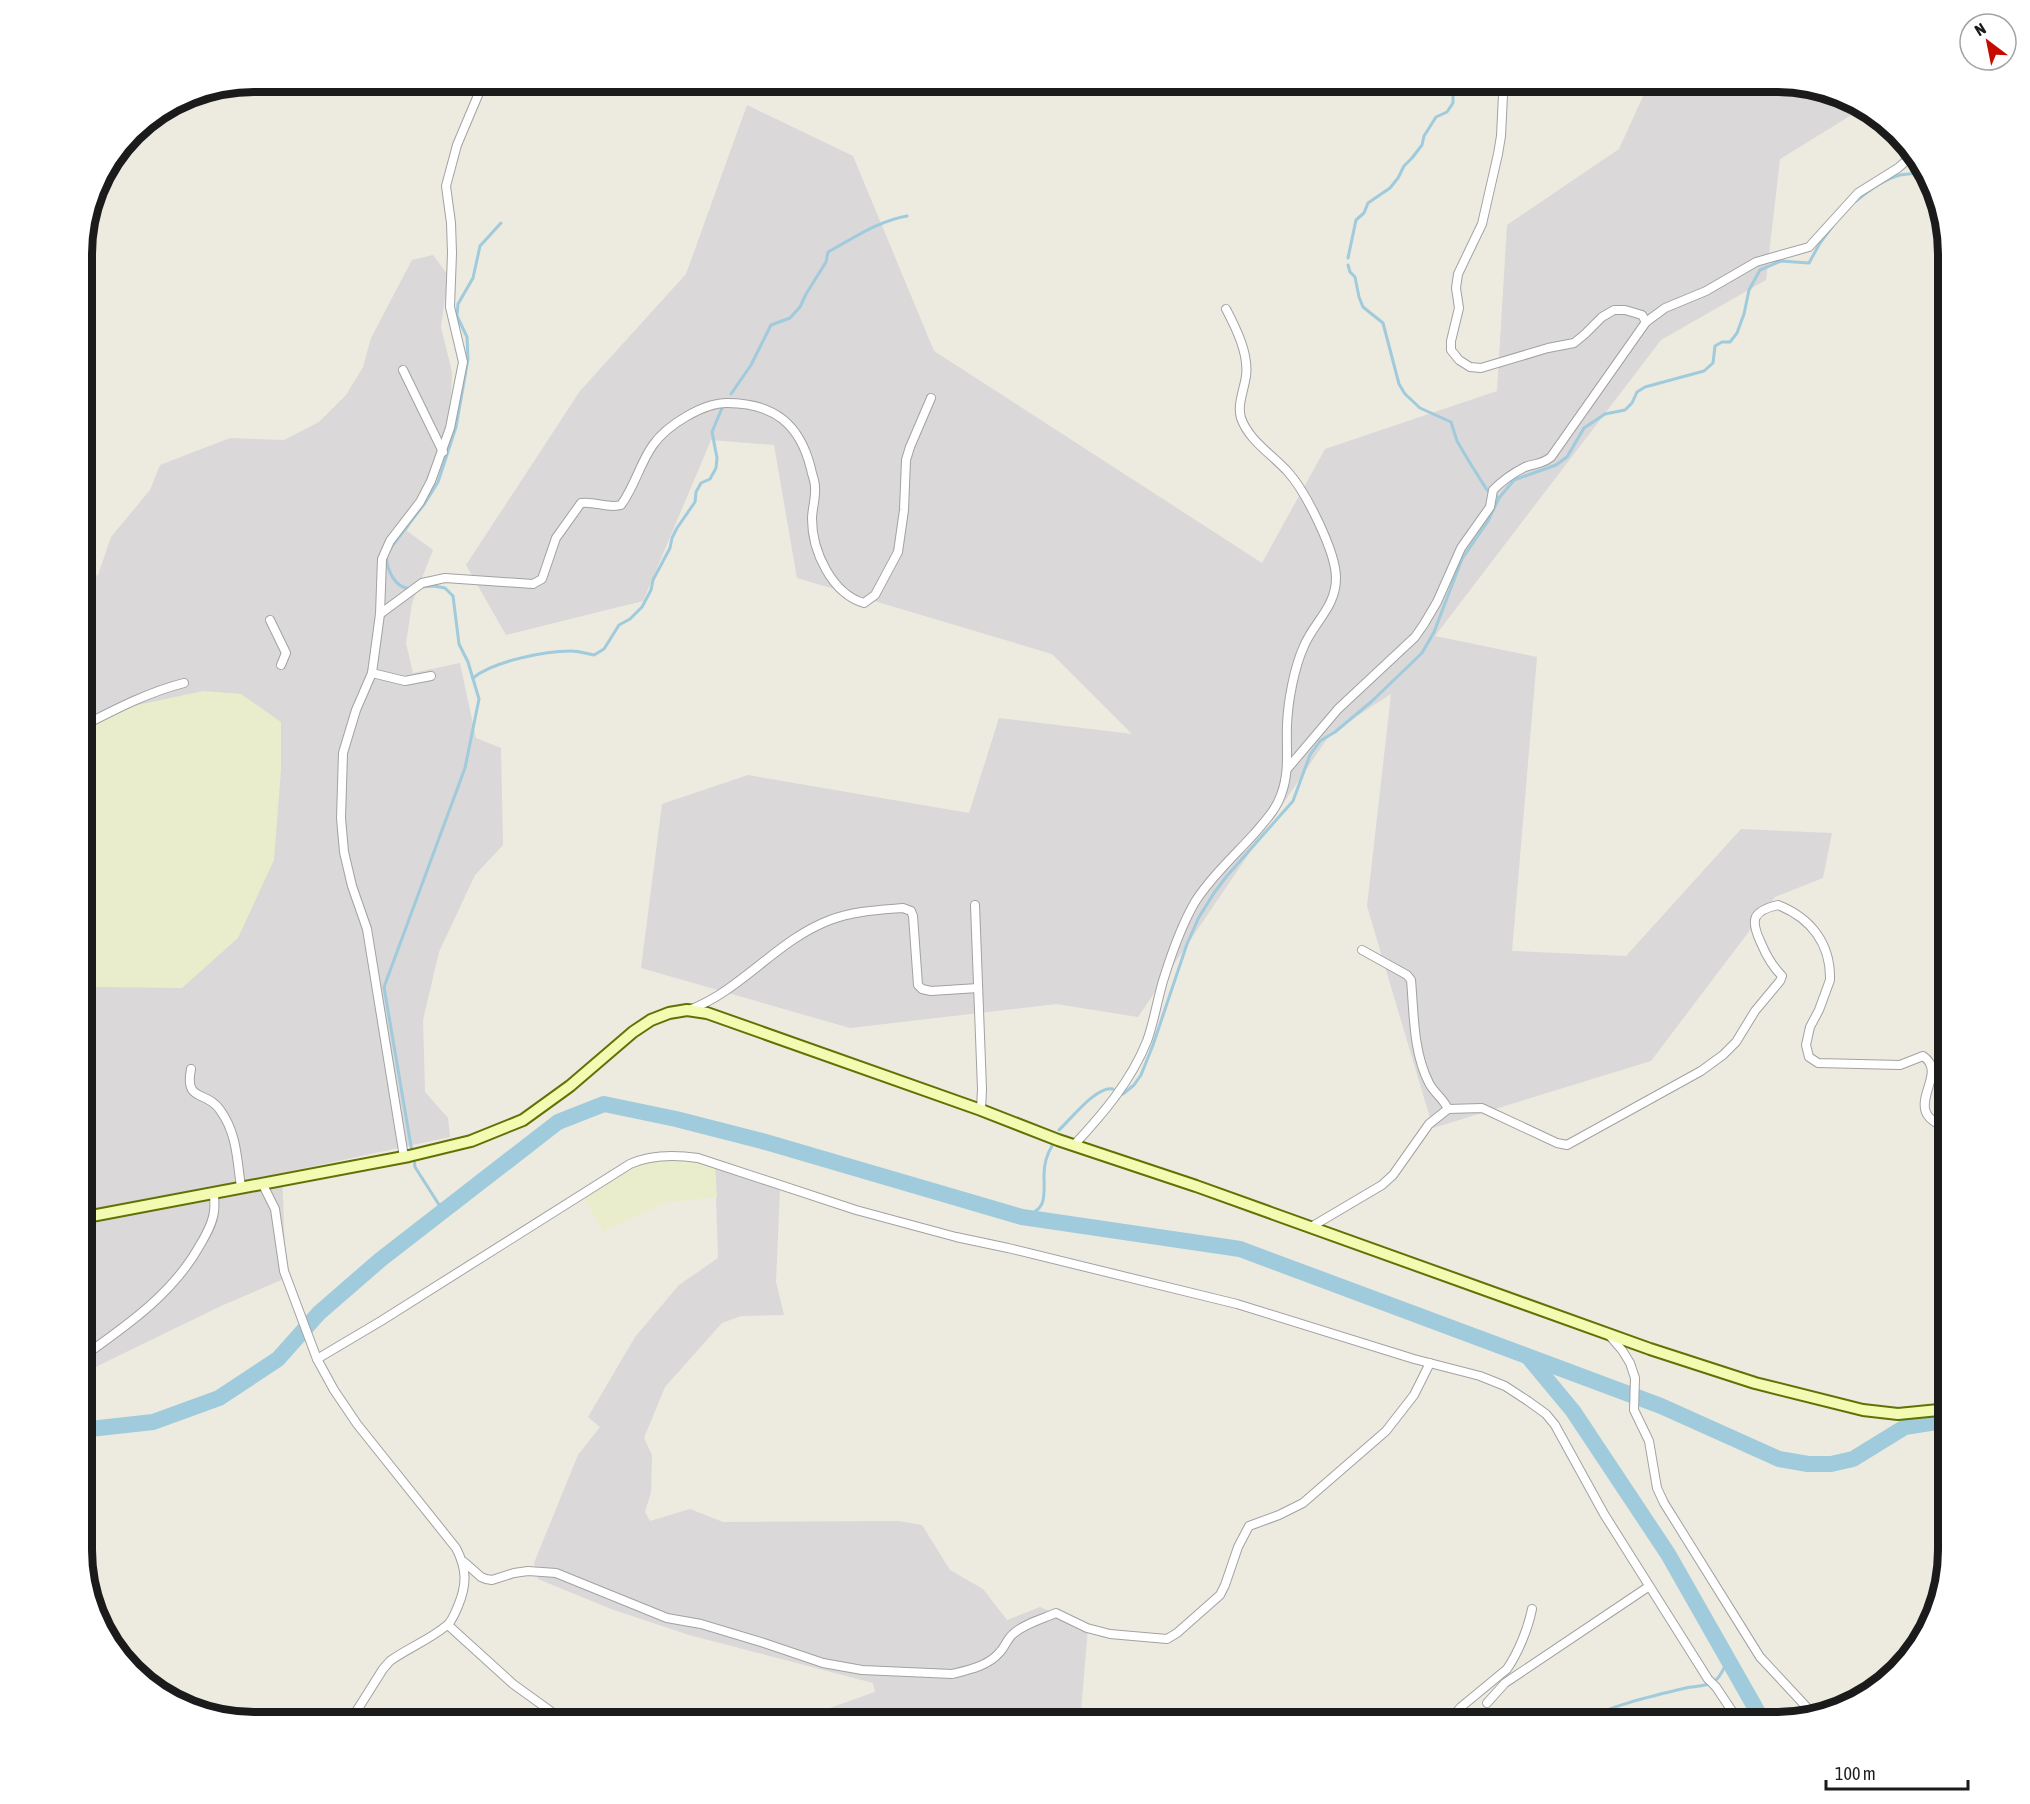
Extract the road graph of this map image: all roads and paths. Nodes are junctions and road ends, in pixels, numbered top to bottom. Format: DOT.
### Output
graph roads {
  1 [pos="1504,91"];
  2 [pos="479,92"];
  3 [pos="1908,159"];
  4 [pos="1226,309"];
  5 [pos="1646,322"];
  6 [pos="403,370"];
  7 [pos="931,398"];
  8 [pos="443,452"];
  9 [pos="380,614"];
  10 [pos="270,620"];
  11 [pos="281,665"];
  12 [pos="372,673"];
  13 [pos="431,676"];
  14 [pos="184,683"];
  15 [pos="92,721"];
  16 [pos="1287,768"];
  17 [pos="975,905"];
  18 [pos="1362,950"];
  19 [pos="978,988"];
  20 [pos="687,1010"];
  21 [pos="191,1069"];
  22 [pos="1448,1109"];
  23 [pos="981,1110"];
  24 [pos="1938,1124"];
  25 [pos="1074,1145"];
  26 [pos="410,1155"];
  27 [pos="262,1183"];
  28 [pos="241,1187"];
  29 [pos="214,1193"];
  30 [pos="92,1216"];
  31 [pos="1311,1227"];
  32 [pos="1608,1334"];
  33 [pos="92,1350"];
  34 [pos="315,1356"];
  35 [pos="1430,1363"];
  36 [pos="1938,1410"];
  37 [pos="464,1562"];
  38 [pos="1648,1587"];
  39 [pos="1532,1609"];
  40 [pos="448,1625"];
  41 [pos="1487,1703"];
  42 [pos="1808,1709"];
  43 [pos="356,1712"];
  44 [pos="552,1712"];
  45 [pos="1457,1712"];
  46 [pos="1733,1712"];
  1 -- 5 [label="street"];
  2 -- 8 [label="street"];
  3 -- 5 [label="street"];
  4 -- 16 [label="street"];
  5 -- 16 [label="street"];
  6 -- 8 [label="street"];
  7 -- 9 [label="street"];
  8 -- 9 [label="street"];
  9 -- 12 [label="street"];
  10 -- 11 [label="street"];
  12 -- 13 [label="street"];
  12 -- 26 [label="street"];
  14 -- 15 [label="street"];
  16 -- 25 [label="street"];
  17 -- 19 [label="street"];
  18 -- 22 [label="street"];
  19 -- 20 [label="street"];
  19 -- 23 [label="street"];
  20 -- 23 [label="main road"];
  20 -- 26 [label="main road"];
  21 -- 28 [label="street"];
  22 -- 24 [label="street"];
  22 -- 31 [label="street"];
  23 -- 25 [label="main road"];
  25 -- 31 [label="main road"];
  26 -- 27 [label="main road"];
  27 -- 28 [label="main road"];
  27 -- 34 [label="street"];
  28 -- 29 [label="main road"];
  29 -- 30 [label="main road"];
  29 -- 33 [label="street"];
  31 -- 32 [label="main road"];
  32 -- 36 [label="main road"];
  32 -- 42 [label="street"];
  34 -- 35 [label="street"];
  34 -- 37 [label="street"];
  35 -- 37 [label="street"];
  35 -- 38 [label="street"];
  37 -- 40 [label="street"];
  38 -- 41 [label="street"];
  38 -- 46 [label="street"];
  39 -- 45 [label="street"];
  40 -- 43 [label="street"];
  40 -- 44 [label="street"];
}
